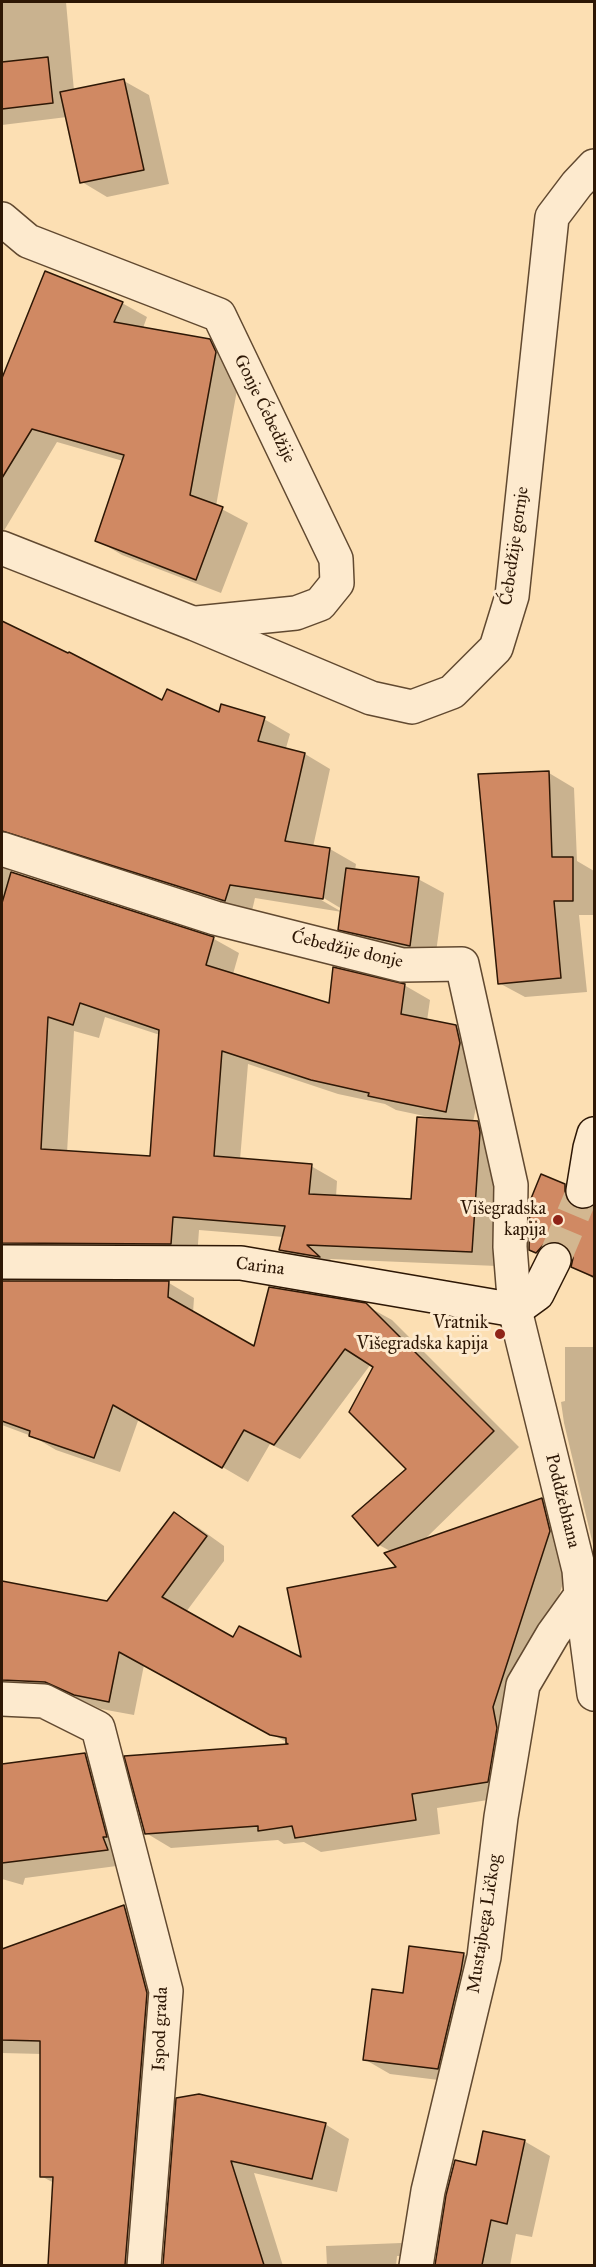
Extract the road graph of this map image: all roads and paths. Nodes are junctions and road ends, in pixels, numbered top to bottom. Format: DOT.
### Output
graph roads {
  1 [pos="594,166"];
  2 [pos="2,219"];
  3 [pos="2,548"];
  4 [pos="195,624"];
  5 [pos="2,849"];
  6 [pos="593,1143"];
  7 [pos="583,1191"];
  8 [pos="554,1260"];
  9 [pos="2,1262"];
  10 [pos="515,1310"];
  11 [pos="581,1595"];
  12 [pos="594,1694"];
  13 [pos="2,1699"];
  14 [pos="144,2265"];
  15 [pos="416,2265"];
  1 -- 4 [label="street, Ćebedžije gornje"];
  2 -- 4 [label="street, Gonje Ćebedžije"];
  3 -- 4 [label="street, Ćebedžije gornje"];
  5 -- 10 [label="street, Ćebedžije donje"];
  6 -- 7 [label="street"];
  8 -- 10 [label="street"];
  9 -- 10 [label="street, Carina"];
  10 -- 11 [label="street, Poddžebhana"];
  11 -- 12 [label="street, Poddžebhana"];
  11 -- 15 [label="street, Mustajbega Ličkog"];
  13 -- 14 [label="street, Ispod grada"];
}
